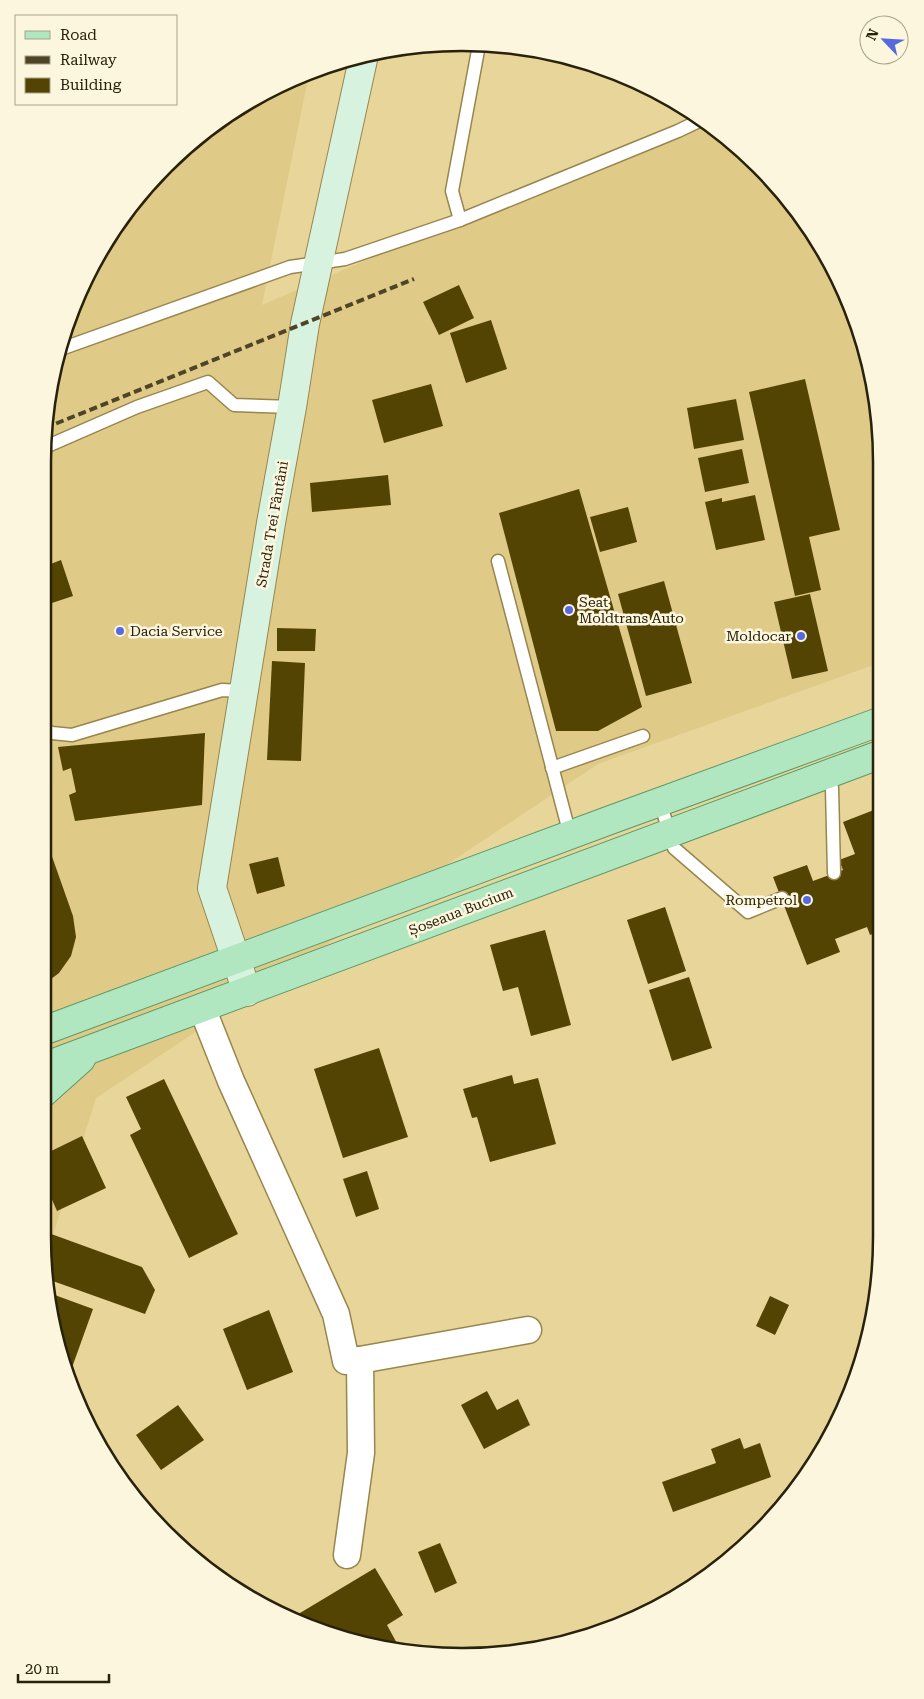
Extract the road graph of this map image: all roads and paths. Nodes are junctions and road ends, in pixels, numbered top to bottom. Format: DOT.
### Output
graph roads {
  1 [pos="479,52"];
  2 [pos="362,64"];
  3 [pos="694,123"];
  4 [pos="460,220"];
  5 [pos="318,263"];
  6 [pos="68,346"];
  7 [pos="292,407"];
  8 [pos="52,444"];
  9 [pos="498,561"];
  10 [pos="244,690"];
  11 [pos="873,724"];
  12 [pos="51,733"];
  13 [pos="643,736"];
  14 [pos="873,756"];
  15 [pos="552,768"];
  16 [pos="827,774"];
  17 [pos="660,802"];
  18 [pos="669,832"];
  19 [pos="570,835"];
  20 [pos="834,873"];
  21 [pos="782,898"];
  22 [pos="236,960"];
  23 [pos="248,992"];
  24 [pos="202,1008"];
  25 [pos="51,1028"];
  26 [pos="94,1047"];
  27 [pos="51,1064"];
  28 [pos="51,1086"];
  29 [pos="528,1330"];
  30 [pos="360,1360"];
  31 [pos="348,1555"];
  1 -- 4 [label="lane"];
  2 -- 5 [label="main road, Strada Trei Fântâni"];
  3 -- 4 [label="lane"];
  4 -- 5 [label="lane"];
  5 -- 6 [label="lane"];
  5 -- 7 [label="main road, Strada Trei Fântâni"];
  7 -- 8 [label="lane"];
  7 -- 10 [label="main road, Strada Trei Fântâni"];
  9 -- 15 [label="lane"];
  10 -- 12 [label="lane"];
  10 -- 22 [label="main road, Strada Trei Fântâni"];
  11 -- 17 [label="main road"];
  13 -- 15 [label="lane"];
  14 -- 16 [label="main road, Șoseaua Bucium"];
  15 -- 19 [label="lane"];
  16 -- 18 [label="main road, Șoseaua Bucium"];
  16 -- 20 [label="lane"];
  17 -- 18 [label="lane"];
  17 -- 19 [label="main road"];
  18 -- 21 [label="lane"];
  18 -- 23 [label="main road, Șoseaua Bucium"];
  19 -- 22 [label="main road"];
  22 -- 23 [label="main road, Strada Trei Fântâni"];
  22 -- 25 [label="main road"];
  23 -- 24 [label="main road, Șoseaua Bucium"];
  24 -- 26 [label="main road, Șoseaua Bucium"];
  24 -- 30 [label="street"];
  26 -- 27 [label="main road, Șoseaua Bucium"];
  26 -- 28 [label="main road"];
  29 -- 30 [label="street"];
  30 -- 31 [label="street"];
}
